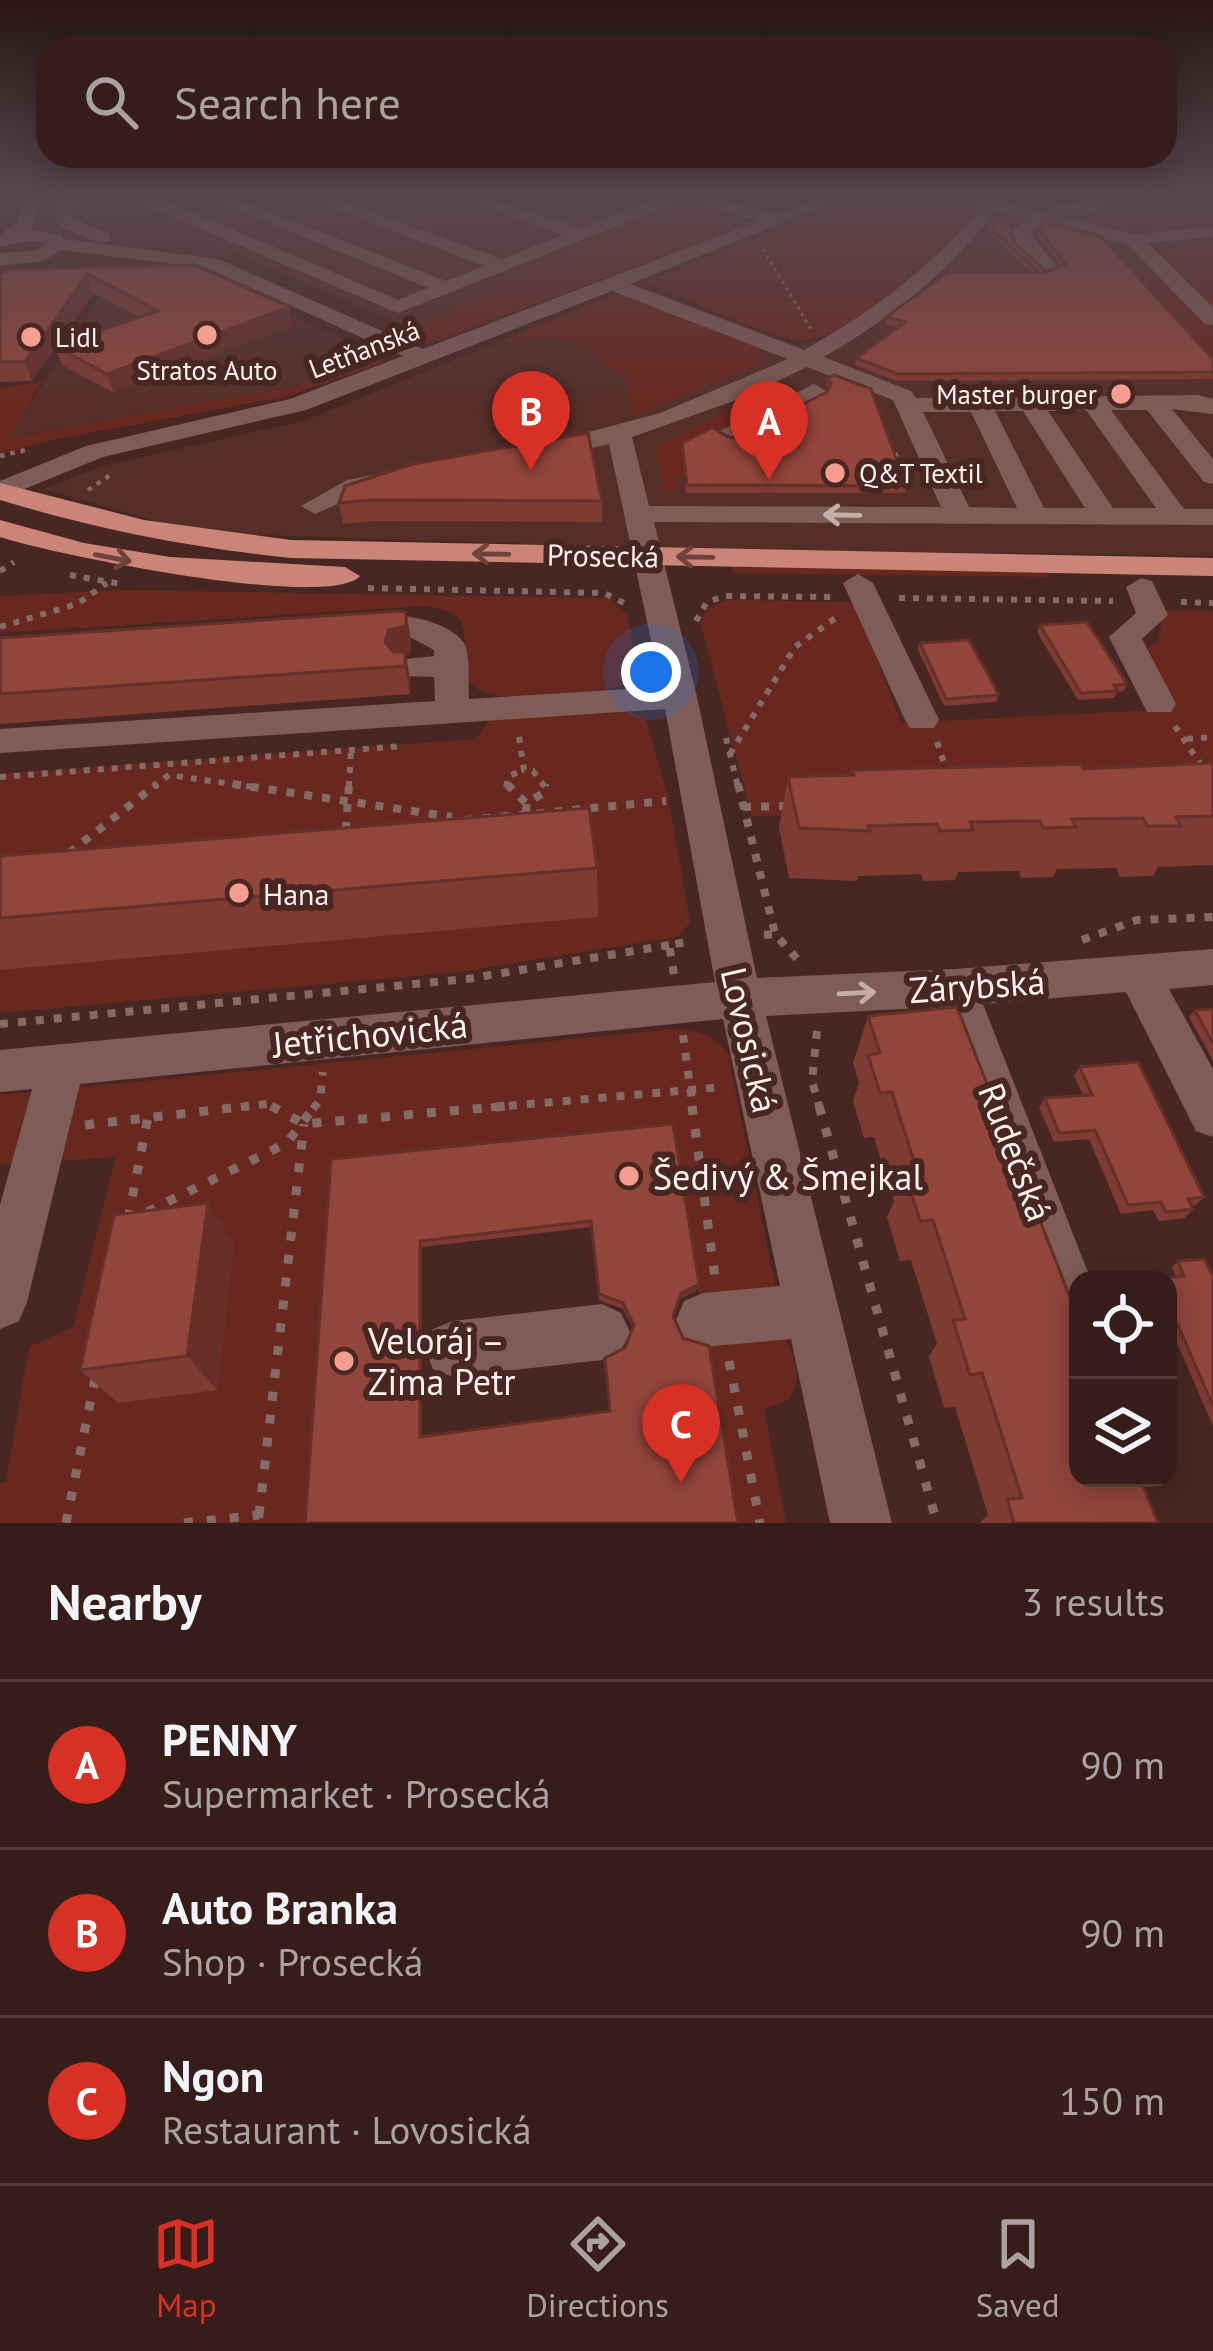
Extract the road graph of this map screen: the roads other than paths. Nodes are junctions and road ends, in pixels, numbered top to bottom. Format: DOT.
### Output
graph roads {
  1 [pos="221,266"];
  2 [pos="300,266"];
  3 [pos="391,266"];
  4 [pos="503,266"];
  5 [pos="659,266"];
  6 [pos="932,266"];
  7 [pos="1046,266"];
  8 [pos="1160,266"];
  9 [pos="1050,270"];
  10 [pos="613,284"];
  11 [pos="446,288"];
  12 [pos="1213,320"];
  13 [pos="813,352"];
  14 [pos="425,358"];
  15 [pos="736,391"];
  16 [pos="814,391"];
  17 [pos="1154,402"];
  18 [pos="1093,403"];
  19 [pos="979,404"];
  20 [pos="1031,404"];
  21 [pos="908,405"];
  22 [pos="1213,407"];
  23 [pos="778,409"];
  24 [pos="238,420"];
  25 [pos="729,433"];
  26 [pos="619,434"];
  27 [pos="789,436"];
  28 [pos="517,466"];
  29 [pos="0,469"];
  30 [pos="423,474"];
  31 [pos="1213,476"];
  32 [pos="0,491"];
  33 [pos="316,506"];
  34 [pos="956,510"];
  35 [pos="636,514"];
  36 [pos="1035,517"];
  37 [pos="1177,518"];
  38 [pos="1213,518"];
  39 [pos="1106,519"];
  40 [pos="0,528"];
  41 [pos="1213,567"];
  42 [pos="649,568"];
  43 [pos="1213,588"];
  44 [pos="861,590"];
  45 [pos="1144,595"];
  46 [pos="329,630"];
  47 [pos="450,666"];
  48 [pos="410,668"];
  49 [pos="680,697"];
  50 [pos="1160,704"];
  51 [pos="452,712"];
  52 [pos="922,720"];
  53 [pos="0,741"];
  54 [pos="1213,968"];
  55 [pos="1138,974"];
  56 [pos="955,988"];
  57 [pos="740,998"];
  58 [pos="62,1065"];
  59 [pos="0,1071"];
  60 [pos="1213,1115"];
  61 [pos="1069,1292"];
  62 [pos="0,1302"];
  63 [pos="812,1310"];
  64 [pos="602,1332"];
  65 [pos="717,1343"];
  66 [pos="453,1349"];
  67 [pos="861,1523"];
  1 -- 14 [label="street"];
  2 -- 11 [label="street"];
  3 -- 11 [label="street"];
  4 -- 11 [label="street"];
  5 -- 10 [label="street, Letňanská"];
  6 -- 13 [label="street"];
  7 -- 9 [label="street"];
  8 -- 12 [label="street"];
  10 -- 13 [label="street"];
  10 -- 14 [label="street, Letňanská"];
  13 -- 15 [label="street"];
  13 -- 21 [label="street"];
  14 -- 24 [label="street, Letňanská"];
  15 -- 23 [label="street"];
  15 -- 26 [label="street"];
  16 -- 23 [label="street"];
  17 -- 18 [label="street"];
  17 -- 22 [label="street"];
  17 -- 31 [label="street"];
  18 -- 20 [label="street"];
  18 -- 37 [label="street"];
  19 -- 20 [label="street"];
  19 -- 21 [label="street"];
  19 -- 36 [label="street"];
  20 -- 39 [label="street"];
  21 -- 34 [label="street"];
  23 -- 25 [label="street"];
  23 -- 27 [label="street"];
  24 -- 29 [label="street, Letňanská"];
  24 -- 32 [label="street, Letňanská"];
  26 -- 28 [label="street"];
  26 -- 35 [label="street, Lovosická"];
  30 -- 33 [label="street"];
  42 -- 32 [label="main road, Prosecká, one-way"];
  34 -- 35 [label="street, one-way"];
  34 -- 36 [label="street"];
  35 -- 42 [label="street, Lovosická"];
  36 -- 39 [label="street"];
  37 -- 38 [label="street"];
  37 -- 39 [label="street"];
  40 -- 42 [label="main road, Prosecká, one-way"];
  41 -- 42 [label="main road, Prosecká, one-way"];
  42 -- 44 [label="main road, Prosecká"];
  42 -- 49 [label="street, Lovosická"];
  43 -- 45 [label="main road, Prosecká"];
  44 -- 45 [label="main road, Prosecká"];
  44 -- 52 [label="street"];
  45 -- 50 [label="street"];
  46 -- 47 [label="street"];
  47 -- 48 [label="street"];
  47 -- 51 [label="street"];
  49 -- 51 [label="street"];
  49 -- 57 [label="street, Lovosická"];
  51 -- 53 [label="street"];
  54 -- 55 [label="street, Zárybská"];
  55 -- 56 [label="street, Zárybská"];
  55 -- 60 [label="street"];
  57 -- 56 [label="street, Zárybská, one-way"];
  56 -- 61 [label="street, Rudečská"];
  57 -- 58 [label="street, Jetřichovická"];
  57 -- 63 [label="street, Lovosická"];
  58 -- 59 [label="street, Jetřichovická"];
  58 -- 62 [label="street"];
  63 -- 65 [label="street"];
  63 -- 67 [label="street, Lovosická"];
  64 -- 66 [label="street"];
}
